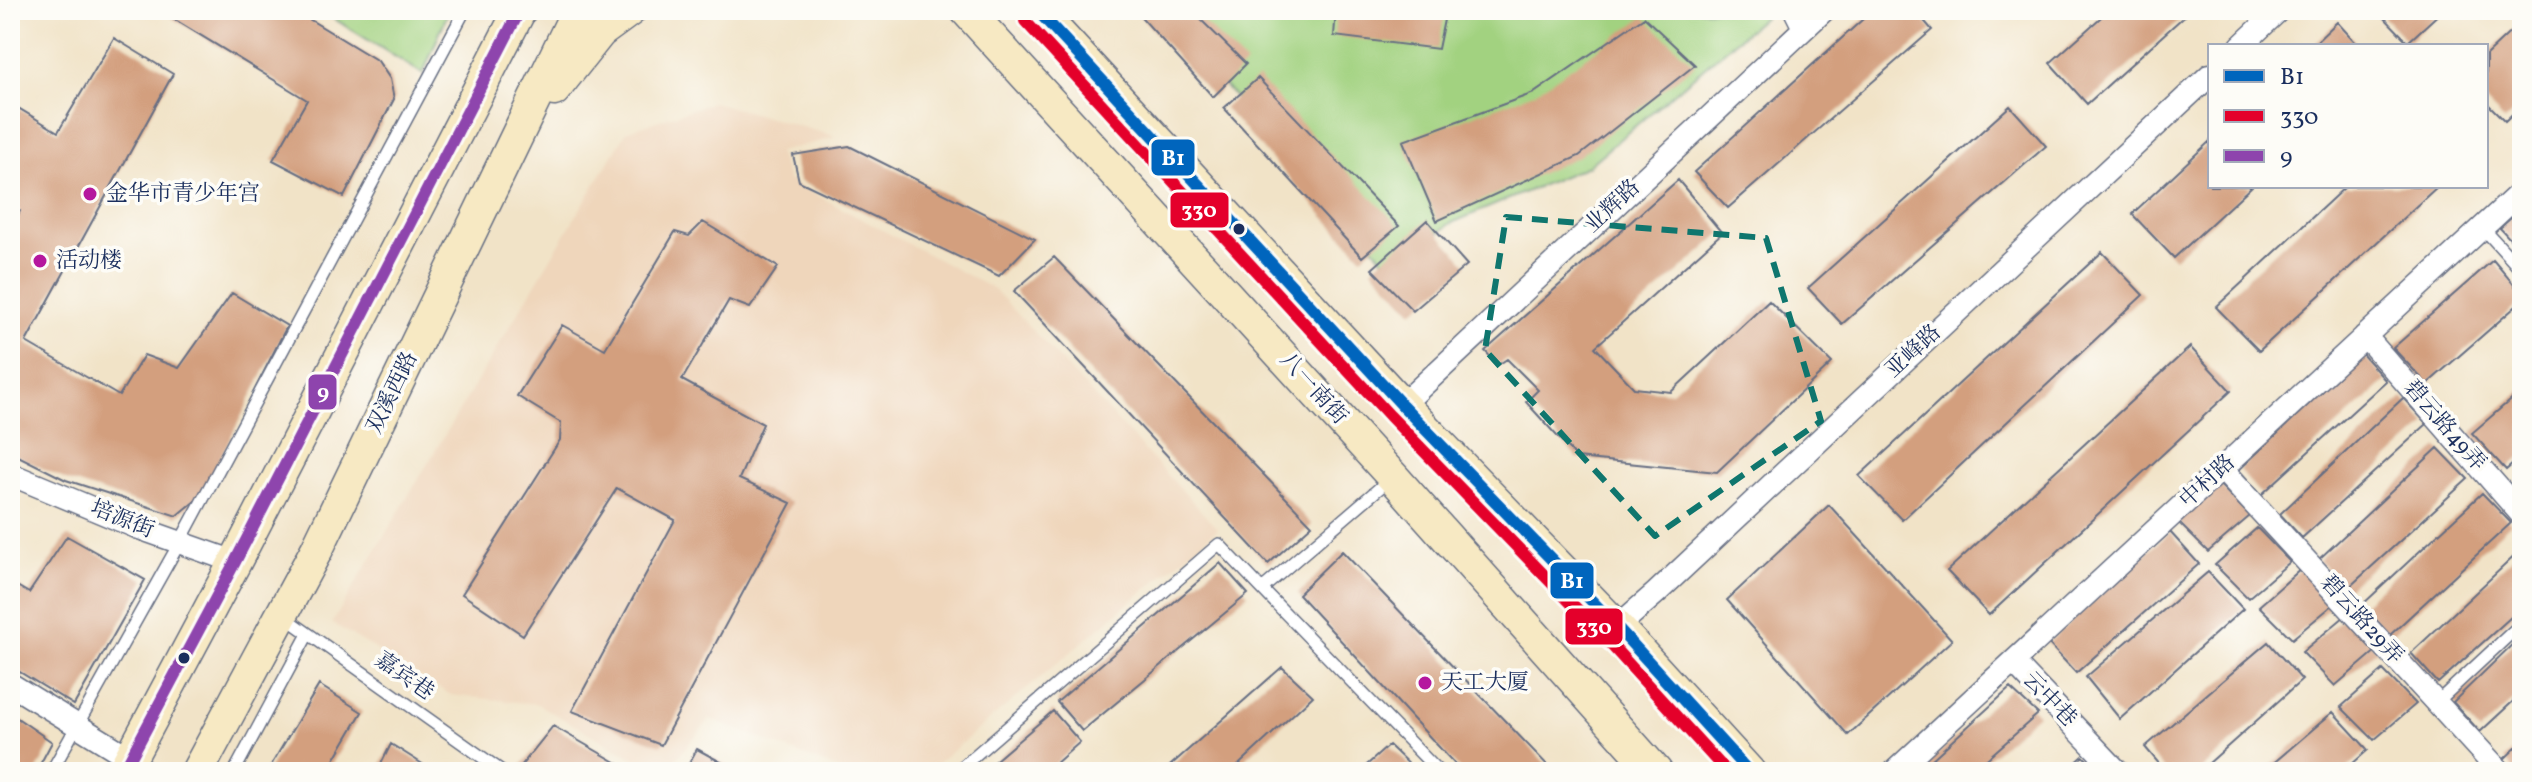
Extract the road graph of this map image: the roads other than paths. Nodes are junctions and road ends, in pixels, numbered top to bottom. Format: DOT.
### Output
graph roads {
  1 [pos="465,10"];
  2 [pos="520,10"];
  3 [pos="581,10"];
  4 [pos="630,10"];
  5 [pos="948,10"];
  6 [pos="1037,10"];
  7 [pos="1824,10"];
  8 [pos="2279,10"];
  9 [pos="1800,19"];
  10 [pos="977,21"];
  11 [pos="2243,44"];
  12 [pos="2208,77"];
  13 [pos="517,136"];
  14 [pos="2522,191"];
  15 [pos="2483,228"];
  16 [pos="2522,271"];
  17 [pos="2365,336"];
  18 [pos="1402,405"];
  19 [pos="2222,469"];
  20 [pos="10,474"];
  21 [pos="1393,477"];
  22 [pos="2522,515"];
  23 [pos="180,542"];
  24 [pos="235,562"];
  25 [pos="1262,589"];
  26 [pos="282,615"];
  27 [pos="2522,623"];
  28 [pos="1617,627"];
  29 [pos="308,634"];
  30 [pos="2013,662"];
  31 [pos="10,684"];
  32 [pos="2436,703"];
  33 [pos="76,725"];
  34 [pos="126,765"];
  35 [pos="51,772"];
  36 [pos="197,772"];
  37 [pos="234,772"];
  38 [pos="503,772"];
  39 [pos="956,772"];
  40 [pos="1439,772"];
  41 [pos="1656,772"];
  42 [pos="1749,772"];
  43 [pos="1894,772"];
  44 [pos="2118,772"];
  45 [pos="2500,772"];
  1 -- 23 [label="lane"];
  2 -- 24 [label="main road"];
  3 -- 13 [label="main road, 双溪西路"];
  4 -- 13 [label="main road"];
  5 -- 10 [label="main road, 八一南街"];
  6 -- 18 [label="main road"];
  7 -- 9 [label="street, 业辉路"];
  8 -- 11 [label="street"];
  9 -- 18 [label="street, 业辉路"];
  10 -- 21 [label="main road, 八一南街"];
  12 -- 28 [label="street, 亚峰路"];
  13 -- 26 [label="main road, 双溪西路"];
  14 -- 15 [label="street, 中村路"];
  15 -- 16 [label="lane"];
  15 -- 17 [label="street, 中村路"];
  17 -- 19 [label="street, 中村路"];
  17 -- 22 [label="street, 碧云路49弄"];
  18 -- 28 [label="main road"];
  19 -- 30 [label="street, 中村路"];
  19 -- 32 [label="street, 碧云路29弄"];
  20 -- 23 [label="street, 培源街"];
  21 -- 25 [label="lane"];
  21 -- 41 [label="main road, 八一南街"];
  23 -- 24 [label="street, 培源街"];
  23 -- 33 [label="lane"];
  24 -- 34 [label="main road"];
  25 -- 39 [label="lane"];
  25 -- 40 [label="lane"];
  26 -- 29 [label="lane, 嘉宾巷"];
  26 -- 36 [label="main road, 双溪西路"];
  27 -- 32 [label="lane"];
  28 -- 42 [label="main road"];
  29 -- 37 [label="lane"];
  29 -- 38 [label="lane, 嘉宾巷"];
  30 -- 43 [label="street, 中村路"];
  30 -- 44 [label="street, 云中巷"];
  31 -- 33 [label="street"];
  32 -- 45 [label="street, 碧云路29弄"];
  33 -- 34 [label="street"];
  33 -- 35 [label="lane"];
}
